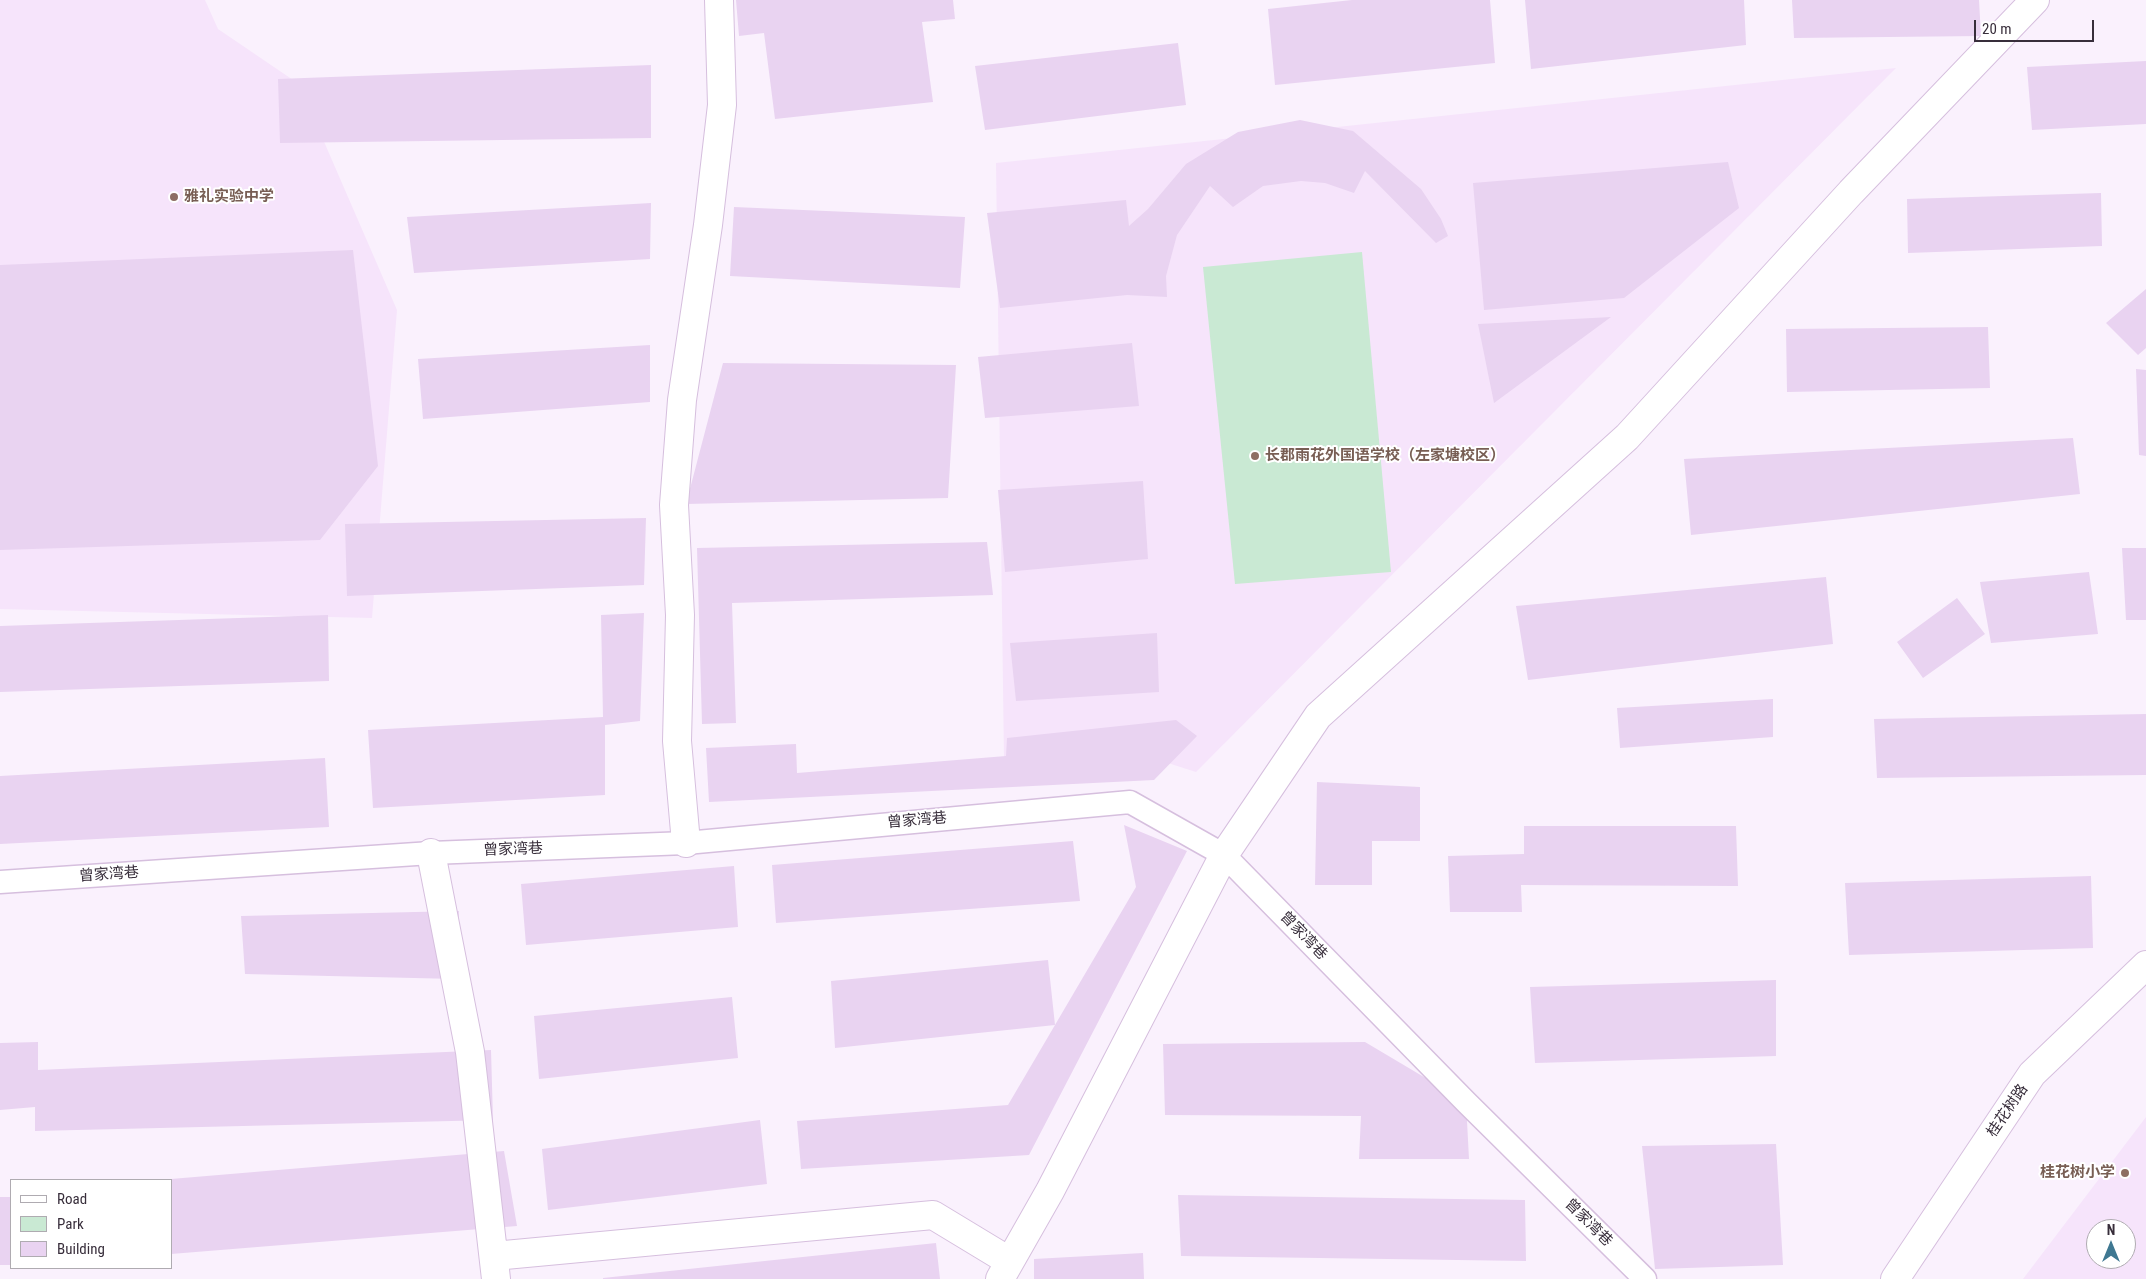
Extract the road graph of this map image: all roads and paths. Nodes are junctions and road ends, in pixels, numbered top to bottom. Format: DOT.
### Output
graph roads {
  1 [pos="719,0"];
  2 [pos="2034,0"];
  3 [pos="686,843"];
  4 [pos="432,853"];
  5 [pos="1224,855"];
  6 [pos="0,882"];
  7 [pos="2146,965"];
  8 [pos="495,1268"];
  9 [pos="1004,1270"];
  10 [pos="1645,1279"];
  11 [pos="1895,1279"];
  1 -- 3 [label="street"];
  2 -- 5 [label="street"];
  3 -- 4 [label="lane, 曾家湾巷"];
  3 -- 5 [label="lane, 曾家湾巷"];
  4 -- 6 [label="lane, 曾家湾巷"];
  4 -- 8 [label="street"];
  5 -- 9 [label="street"];
  5 -- 10 [label="lane, 曾家湾巷"];
  7 -- 11 [label="street, 桂花树路"];
  8 -- 9 [label="street"];
}
